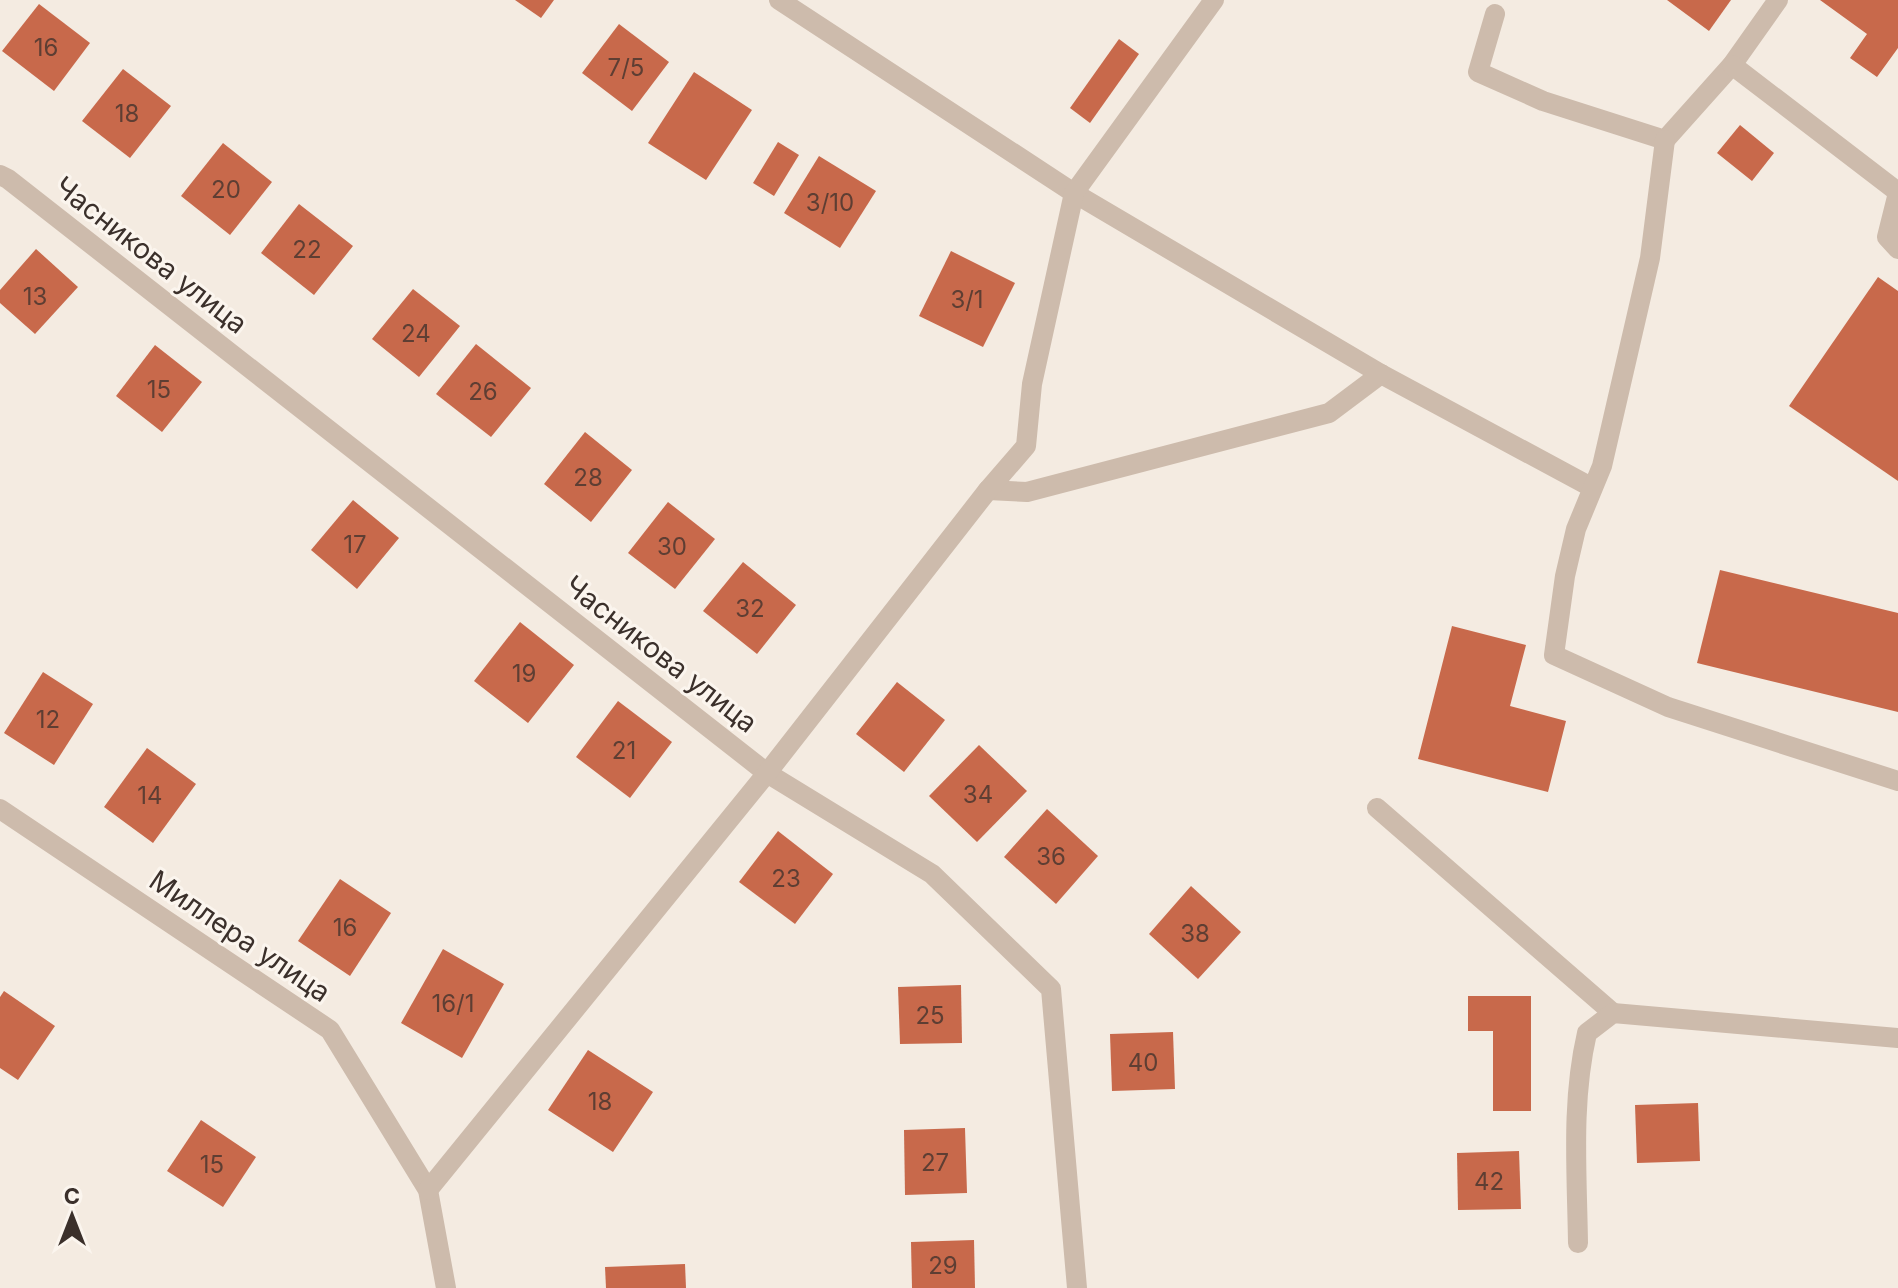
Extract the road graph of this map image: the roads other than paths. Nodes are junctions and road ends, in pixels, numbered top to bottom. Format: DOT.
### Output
graph roads {
  1 [pos="779,0"];
  2 [pos="1214,0"];
  3 [pos="1778,0"];
  4 [pos="1495,14"];
  5 [pos="1732,65"];
  6 [pos="1665,140"];
  7 [pos="0,175"];
  8 [pos="1898,192"];
  9 [pos="1074,193"];
  10 [pos="1898,249"];
  11 [pos="1381,374"];
  12 [pos="1591,487"];
  13 [pos="988,490"];
  14 [pos="767,773"];
  15 [pos="1898,781"];
  16 [pos="1377,808"];
  17 [pos="0,809"];
  18 [pos="1613,1013"];
  19 [pos="1898,1038"];
  20 [pos="428,1190"];
  21 [pos="1578,1243"];
  22 [pos="446,1288"];
  23 [pos="1077,1288"];
  1 -- 9 [label="street"];
  2 -- 9 [label="street"];
  3 -- 5 [label="street"];
  4 -- 6 [label="street"];
  5 -- 6 [label="street"];
  5 -- 8 [label="street"];
  6 -- 12 [label="street"];
  7 -- 14 [label="street, Часникова улица"];
  8 -- 10 [label="street"];
  9 -- 11 [label="street"];
  9 -- 13 [label="street"];
  11 -- 12 [label="street"];
  11 -- 13 [label="street"];
  12 -- 15 [label="street"];
  13 -- 14 [label="street"];
  14 -- 20 [label="street"];
  14 -- 23 [label="street, Часникова улица"];
  16 -- 18 [label="street"];
  17 -- 20 [label="street, Миллера улица"];
  18 -- 19 [label="street"];
  18 -- 21 [label="street"];
  20 -- 22 [label="street, Миллера улица"];
}
